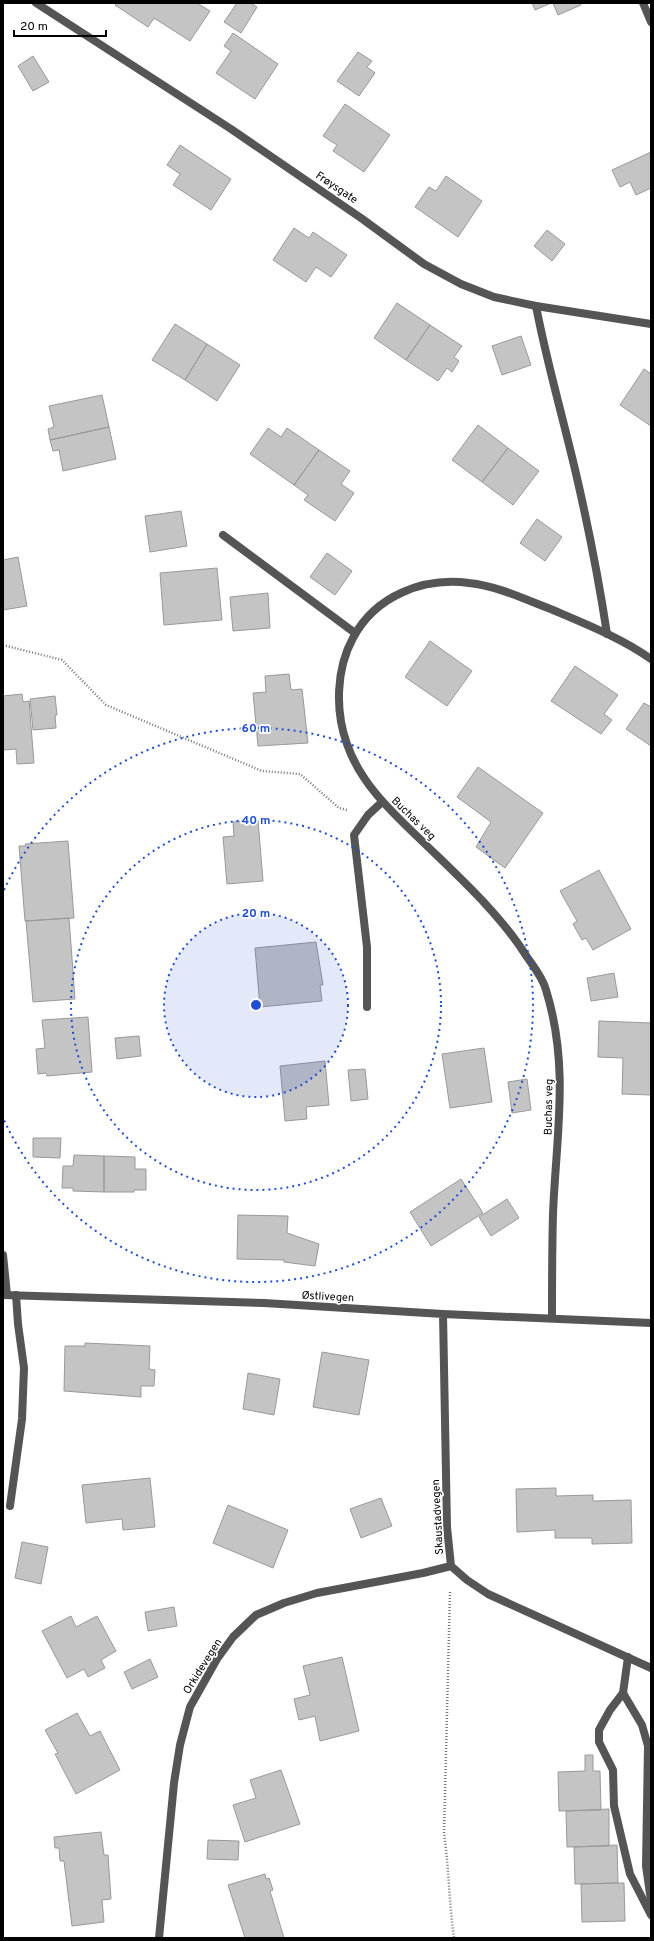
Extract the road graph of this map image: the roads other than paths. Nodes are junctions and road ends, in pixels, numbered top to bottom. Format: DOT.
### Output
graph roads {
  1 [pos="36,3"];
  2 [pos="643,3"];
  3 [pos="651,22"];
  4 [pos="536,306"];
  5 [pos="651,324"];
  6 [pos="223,535"];
  7 [pos="355,633"];
  8 [pos="607,634"];
  9 [pos="651,659"];
  10 [pos="382,802"];
  11 [pos="367,1007"];
  12 [pos="3,1255"];
  13 [pos="5,1295"];
  14 [pos="16,1295"];
  15 [pos="443,1314"];
  16 [pos="552,1318"];
  17 [pos="651,1323"];
  18 [pos="10,1506"];
  19 [pos="451,1566"];
  20 [pos="628,1657"];
  21 [pos="651,1668"];
  22 [pos="624,1693"];
  23 [pos="651,1901"];
  24 [pos="651,1915"];
  25 [pos="160,1938"];
  1 -- 4 [label="street, Frøysgate"];
  2 -- 3 [label="street"];
  4 -- 5 [label="street, Frøysgate"];
  4 -- 8 [label="street"];
  6 -- 7 [label="street"];
  7 -- 8 [label="street, Buchas veg"];
  7 -- 10 [label="street, Buchas veg"];
  8 -- 9 [label="street, Buchas veg"];
  10 -- 11 [label="street"];
  10 -- 16 [label="street, Buchas veg"];
  12 -- 13 [label="street"];
  13 -- 14 [label="street, Østlivegen"];
  14 -- 15 [label="street, Østlivegen"];
  14 -- 18 [label="street"];
  15 -- 16 [label="street, Østlivegen"];
  15 -- 19 [label="street, Skaustadvegen"];
  16 -- 17 [label="street, Østlivegen"];
  19 -- 20 [label="street, Skaustadvegen"];
  19 -- 25 [label="street, Orkidevegen"];
  20 -- 21 [label="street, Skaustadvegen"];
  20 -- 22 [label="street"];
  22 -- 23 [label="street"];
  22 -- 24 [label="street"];
}
